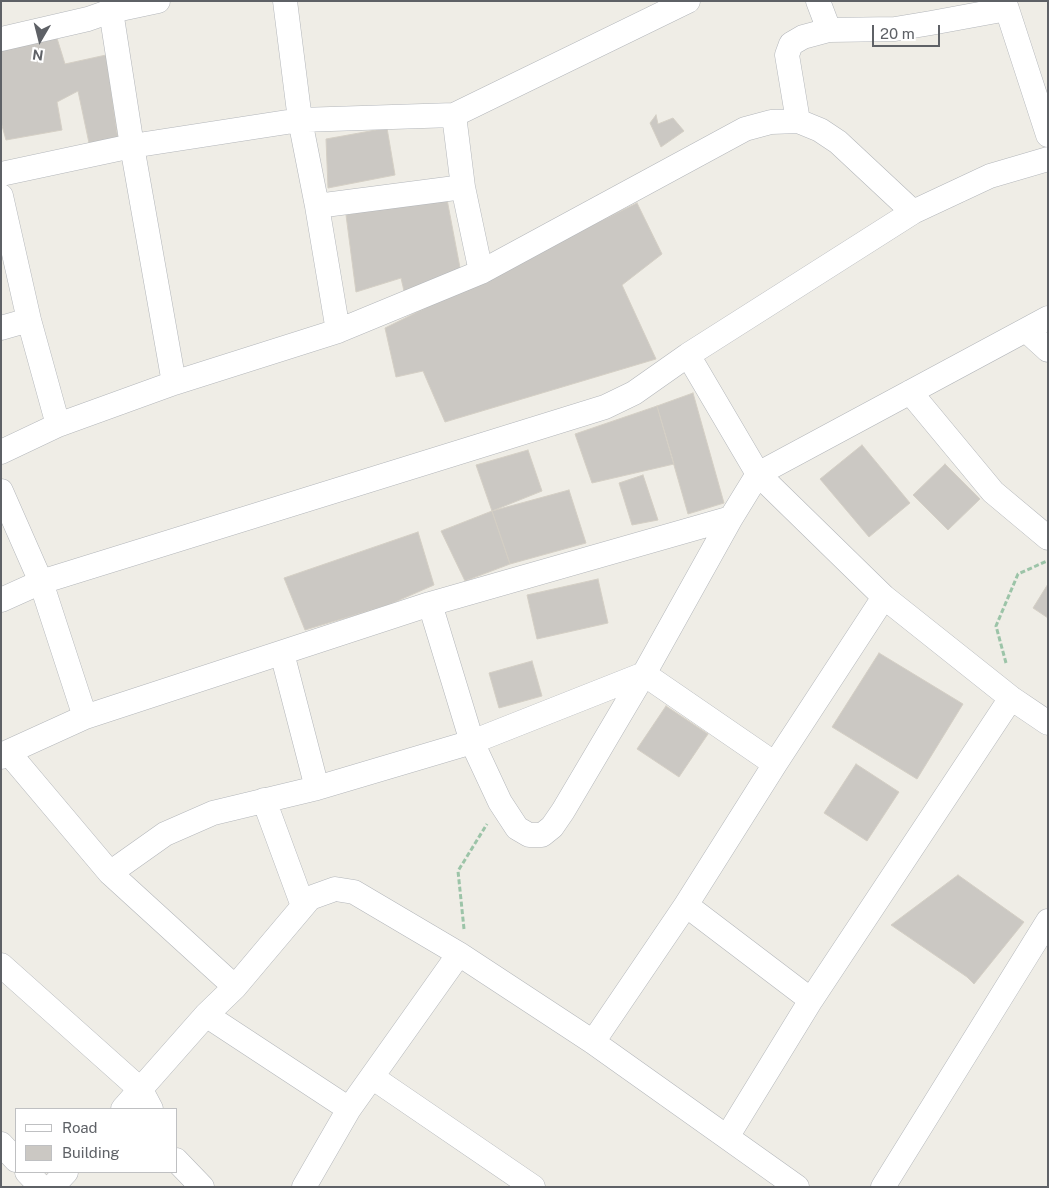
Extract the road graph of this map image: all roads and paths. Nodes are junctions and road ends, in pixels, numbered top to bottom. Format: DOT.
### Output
graph roads {
  1 [pos="158,1"];
  2 [pos="284,1"];
  3 [pos="688,1"];
  4 [pos="818,1"];
  5 [pos="1006,5"];
  6 [pos="86,10"];
  7 [pos="111,11"];
  8 [pos="829,30"];
  9 [pos="1,40"];
  10 [pos="454,116"];
  11 [pos="300,120"];
  12 [pos="798,121"];
  13 [pos="1048,135"];
  14 [pos="132,146"];
  15 [pos="1048,159"];
  16 [pos="1,174"];
  17 [pos="463,187"];
  18 [pos="1,196"];
  19 [pos="317,206"];
  20 [pos="913,212"];
  21 [pos="481,272"];
  22 [pos="1048,318"];
  23 [pos="29,320"];
  24 [pos="1,328"];
  25 [pos="1026,330"];
  26 [pos="338,331"];
  27 [pos="1048,350"];
  28 [pos="688,356"];
  29 [pos="174,383"];
  30 [pos="910,392"];
  31 [pos="58,425"];
  32 [pos="1,452"];
  33 [pos="758,474"];
  34 [pos="1,491"];
  35 [pos="730,518"];
  36 [pos="1048,538"];
  37 [pos="1048,561"];
  38 [pos="41,582"];
  39 [pos="884,597"];
  40 [pos="1,600"];
  41 [pos="430,604"];
  42 [pos="282,653"];
  43 [pos="1008,672"];
  44 [pos="644,674"];
  45 [pos="1010,698"];
  46 [pos="85,717"];
  47 [pos="1048,723"];
  48 [pos="472,742"];
  49 [pos="5,754"];
  50 [pos="775,764"];
  51 [pos="317,788"];
  52 [pos="264,800"];
  53 [pos="500,802"];
  54 [pos="110,873"];
  55 [pos="686,905"];
  56 [pos="303,906"];
  57 [pos="1048,921"];
  58 [pos="463,957"];
  59 [pos="1,965"];
  60 [pos="235,987"];
  61 [pos="811,1000"];
  62 [pos="206,1015"];
  63 [pos="593,1042"];
  64 [pos="372,1078"];
  65 [pos="146,1100"];
  66 [pos="126,1108"];
  67 [pos="349,1108"];
  68 [pos="727,1137"];
  69 [pos="1,1144"];
  70 [pos="15,1159"];
  71 [pos="178,1162"];
  72 [pos="28,1173"];
  73 [pos="65,1173"];
  74 [pos="41,1187"];
  75 [pos="52,1187"];
  76 [pos="202,1187"];
  77 [pos="304,1187"];
  78 [pos="533,1187"];
  79 [pos="797,1187"];
  80 [pos="883,1187"];
  1 -- 7 [label="street"];
  2 -- 11 [label="street"];
  3 -- 10 [label="street"];
  4 -- 8 [label="street"];
  5 -- 8 [label="street"];
  5 -- 13 [label="street"];
  6 -- 7 [label="street"];
  6 -- 9 [label="street"];
  7 -- 14 [label="street"];
  8 -- 12 [label="street"];
  10 -- 11 [label="street"];
  10 -- 17 [label="street"];
  11 -- 14 [label="street"];
  11 -- 19 [label="street"];
  12 -- 20 [label="street"];
  12 -- 21 [label="street"];
  14 -- 16 [label="street"];
  14 -- 29 [label="street"];
  15 -- 20 [label="street"];
  17 -- 19 [label="street"];
  17 -- 21 [label="street"];
  18 -- 23 [label="street"];
  19 -- 26 [label="street"];
  20 -- 28 [label="street"];
  21 -- 26 [label="street"];
  22 -- 25 [label="street"];
  23 -- 24 [label="street"];
  23 -- 31 [label="street"];
  25 -- 27 [label="street"];
  25 -- 30 [label="street"];
  26 -- 29 [label="street"];
  28 -- 33 [label="street"];
  28 -- 38 [label="street"];
  29 -- 31 [label="street"];
  30 -- 33 [label="street"];
  30 -- 36 [label="street"];
  31 -- 32 [label="street"];
  33 -- 35 [label="street"];
  33 -- 39 [label="street"];
  34 -- 38 [label="street"];
  35 -- 41 [label="street"];
  35 -- 44 [label="street"];
  37 -- 43 [label="path"];
  38 -- 40 [label="street"];
  38 -- 46 [label="street"];
  39 -- 45 [label="street"];
  39 -- 50 [label="street"];
  41 -- 42 [label="street"];
  41 -- 48 [label="street"];
  42 -- 46 [label="street"];
  42 -- 51 [label="street"];
  44 -- 48 [label="street"];
  44 -- 50 [label="street"];
  44 -- 53 [label="street"];
  45 -- 47 [label="street"];
  45 -- 61 [label="street"];
  46 -- 49 [label="street"];
  48 -- 51 [label="street"];
  48 -- 53 [label="street"];
  49 -- 54 [label="street"];
  50 -- 55 [label="street"];
  51 -- 52 [label="street"];
  52 -- 54 [label="street"];
  52 -- 56 [label="street"];
  53 -- 58 [label="path"];
  54 -- 60 [label="street"];
  55 -- 61 [label="street"];
  55 -- 63 [label="street"];
  56 -- 58 [label="street"];
  56 -- 60 [label="street"];
  57 -- 80 [label="street"];
  58 -- 63 [label="street"];
  58 -- 64 [label="street"];
  59 -- 65 [label="street"];
  60 -- 62 [label="street"];
  61 -- 68 [label="street"];
  62 -- 65 [label="street"];
  62 -- 67 [label="street"];
  63 -- 68 [label="street"];
  64 -- 67 [label="street"];
  64 -- 78 [label="street"];
  65 -- 66 [label="street"];
  67 -- 77 [label="street"];
  68 -- 79 [label="street"];
  69 -- 70 [label="street"];
  71 -- 76 [label="street"];
  72 -- 74 [label="street"];
  73 -- 75 [label="street"];
}
